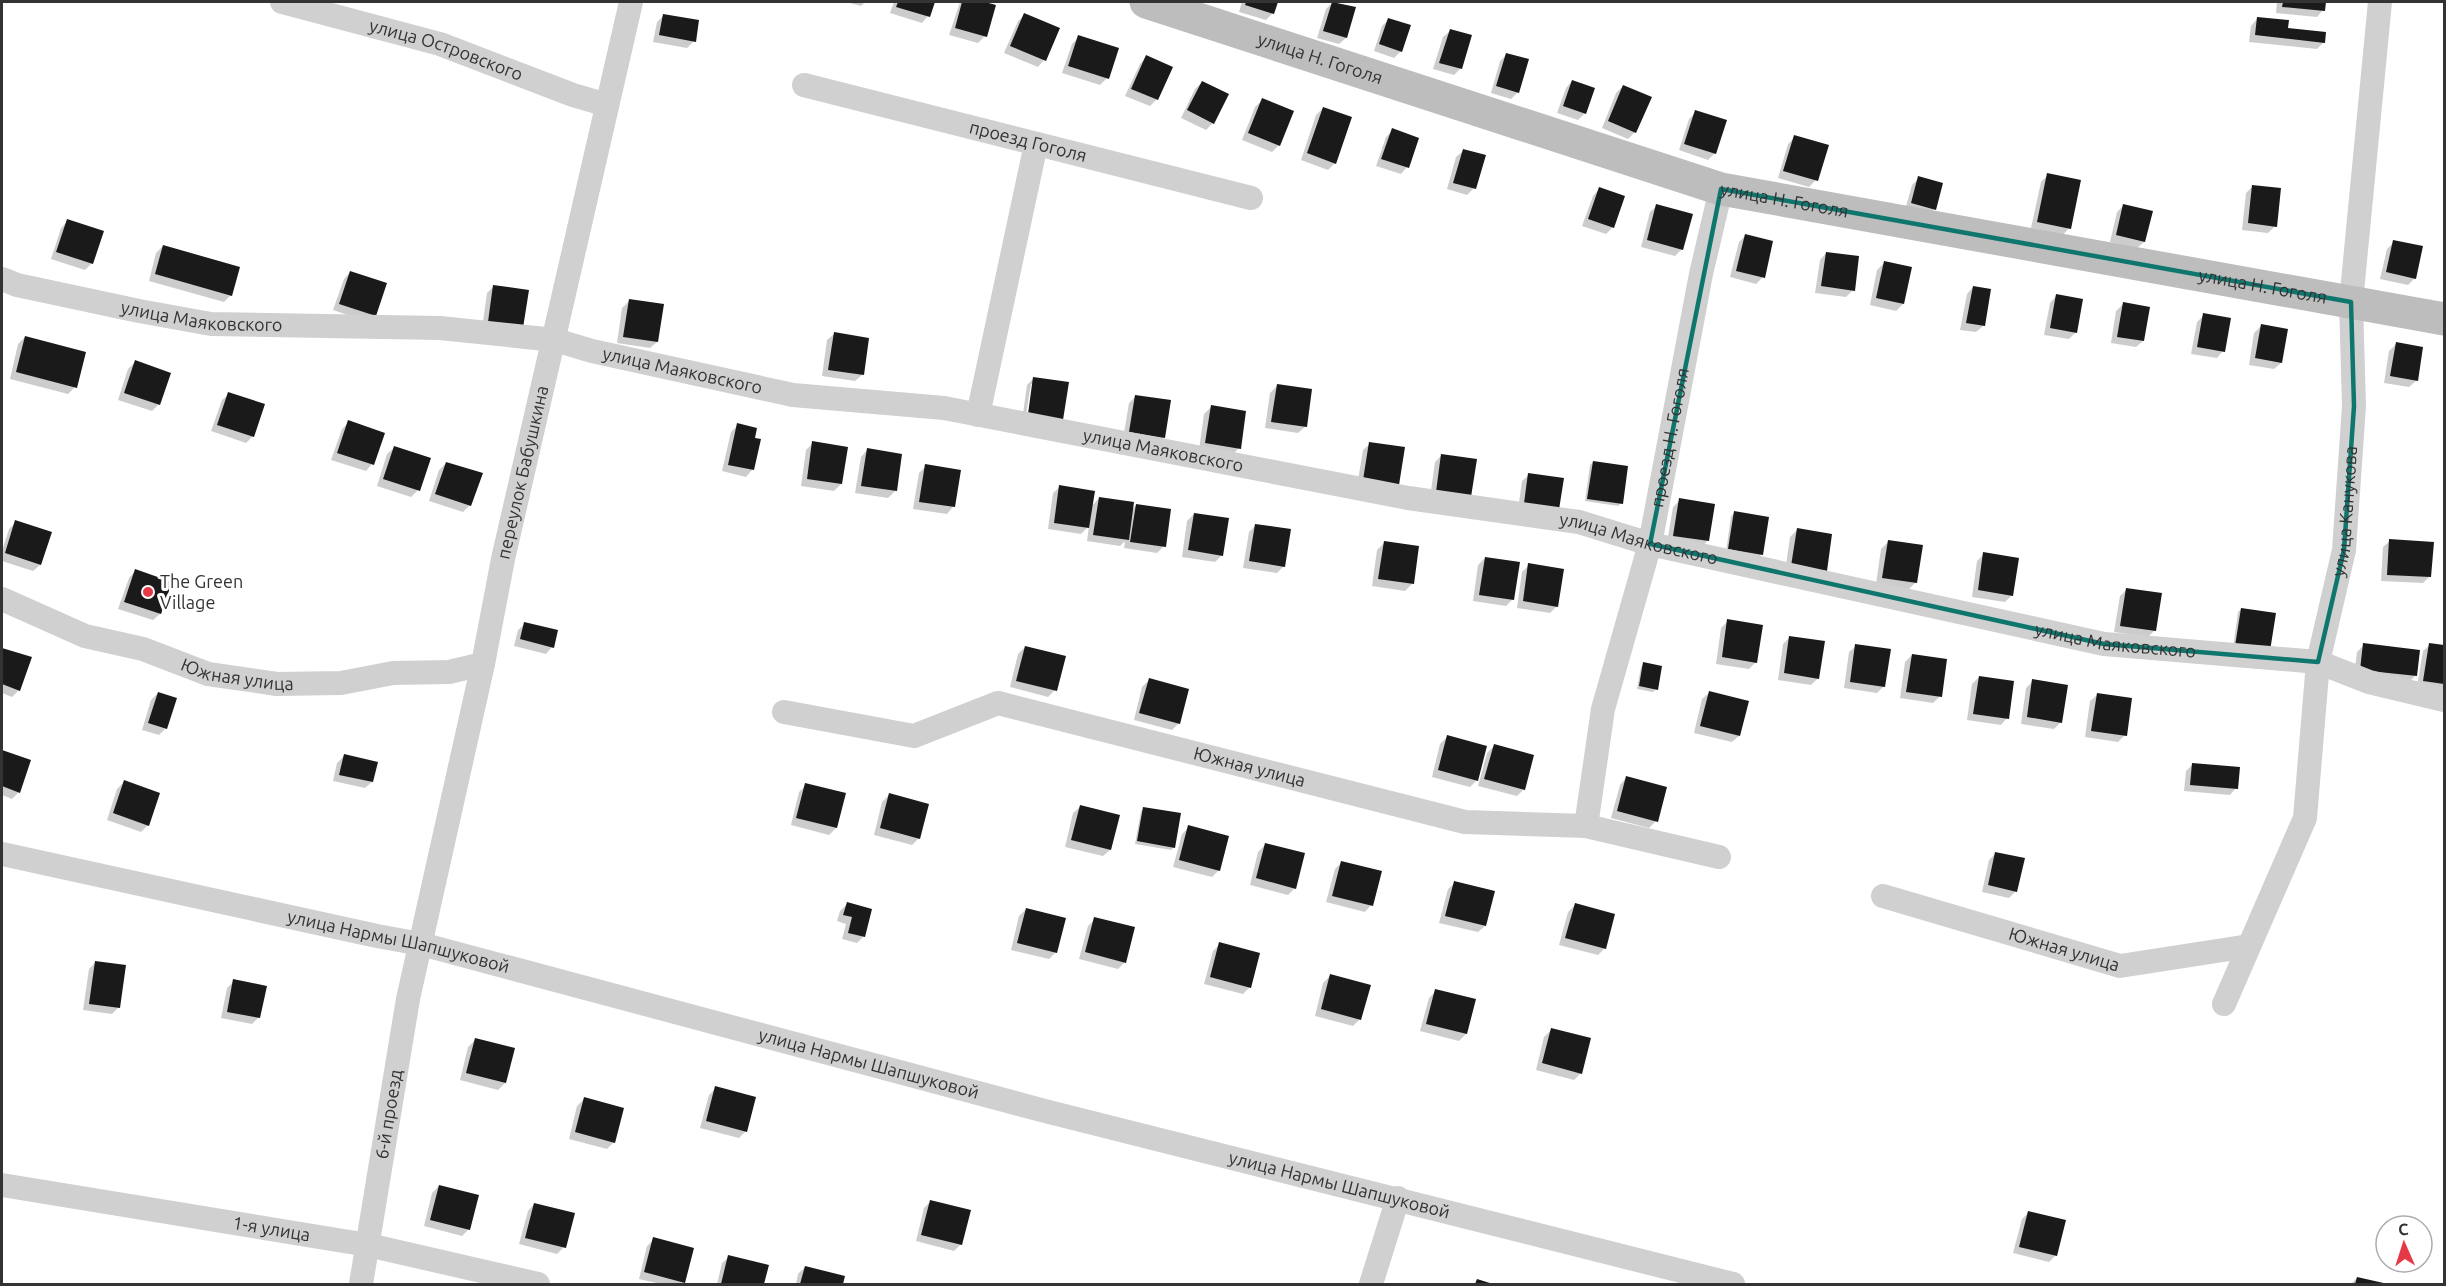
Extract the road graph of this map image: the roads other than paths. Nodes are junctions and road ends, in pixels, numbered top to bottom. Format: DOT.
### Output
graph roads {
  1 [pos="282,2"];
  2 [pos="631,2"];
  3 [pos="1146,2"];
  4 [pos="2380,2"];
  5 [pos="804,85"];
  6 [pos="607,105"];
  7 [pos="1036,144"];
  8 [pos="1721,189"];
  9 [pos="1251,198"];
  10 [pos="2,279"];
  11 [pos="2351,302"];
  12 [pos="2445,319"];
  13 [pos="555,340"];
  14 [pos="978,415"];
  15 [pos="1650,543"];
  16 [pos="2,599"];
  17 [pos="2318,662"];
  18 [pos="483,664"];
  19 [pos="2445,700"];
  20 [pos="784,712"];
  21 [pos="1586,826"];
  22 [pos="2,854"];
  23 [pos="1719,857"];
  24 [pos="1883,896"];
  25 [pos="421,944"];
  26 [pos="2249,946"];
  27 [pos="2224,1004"];
  28 [pos="2,1185"];
  29 [pos="1398,1198"];
  30 [pos="368,1245"];
  31 [pos="361,1284"];
  32 [pos="538,1284"];
  33 [pos="1371,1284"];
  34 [pos="1733,1284"];
  1 -- 6 [label="street, улица Островского"];
  2 -- 6 [label="street, переулок Бабушкина"];
  3 -- 8 [label="street, улица Н. Гоголя"];
  4 -- 11 [label="street, улица Канукова"];
  5 -- 7 [label="street, проезд Гоголя"];
  6 -- 13 [label="street, переулок Бабушкина"];
  7 -- 9 [label="street, проезд Гоголя"];
  7 -- 14 [label="street"];
  8 -- 11 [label="street, улица Н. Гоголя"];
  8 -- 15 [label="street, проезд Н. Гоголя"];
  10 -- 13 [label="street, улица Маяковского"];
  11 -- 12 [label="street, улица Н. Гоголя"];
  11 -- 17 [label="street, улица Канукова"];
  13 -- 14 [label="street, улица Маяковского"];
  13 -- 18 [label="street, переулок Бабушкина"];
  14 -- 15 [label="street, улица Маяковского"];
  15 -- 17 [label="street, улица Маяковского"];
  15 -- 21 [label="street, проезд Н. Гоголя"];
  16 -- 18 [label="street, Южная улица"];
  17 -- 19 [label="street, улица Маяковского"];
  17 -- 26 [label="street, улица Канукова"];
  18 -- 25 [label="street, переулок Бабушкина"];
  20 -- 21 [label="street, Южная улица"];
  21 -- 23 [label="street, Южная улица"];
  22 -- 25 [label="street, улица Нармы Шапшуковой"];
  24 -- 26 [label="street, Южная улица"];
  25 -- 29 [label="street, улица Нармы Шапшуковой"];
  25 -- 30 [label="street, 6-й проезд"];
  26 -- 27 [label="street, улица Канукова"];
  28 -- 30 [label="street, 1-я улица"];
  29 -- 33 [label="street"];
  29 -- 34 [label="street, улица Нармы Шапшуковой"];
  30 -- 31 [label="street, 6-й проезд"];
  30 -- 32 [label="street, 1-я улица"];
}
